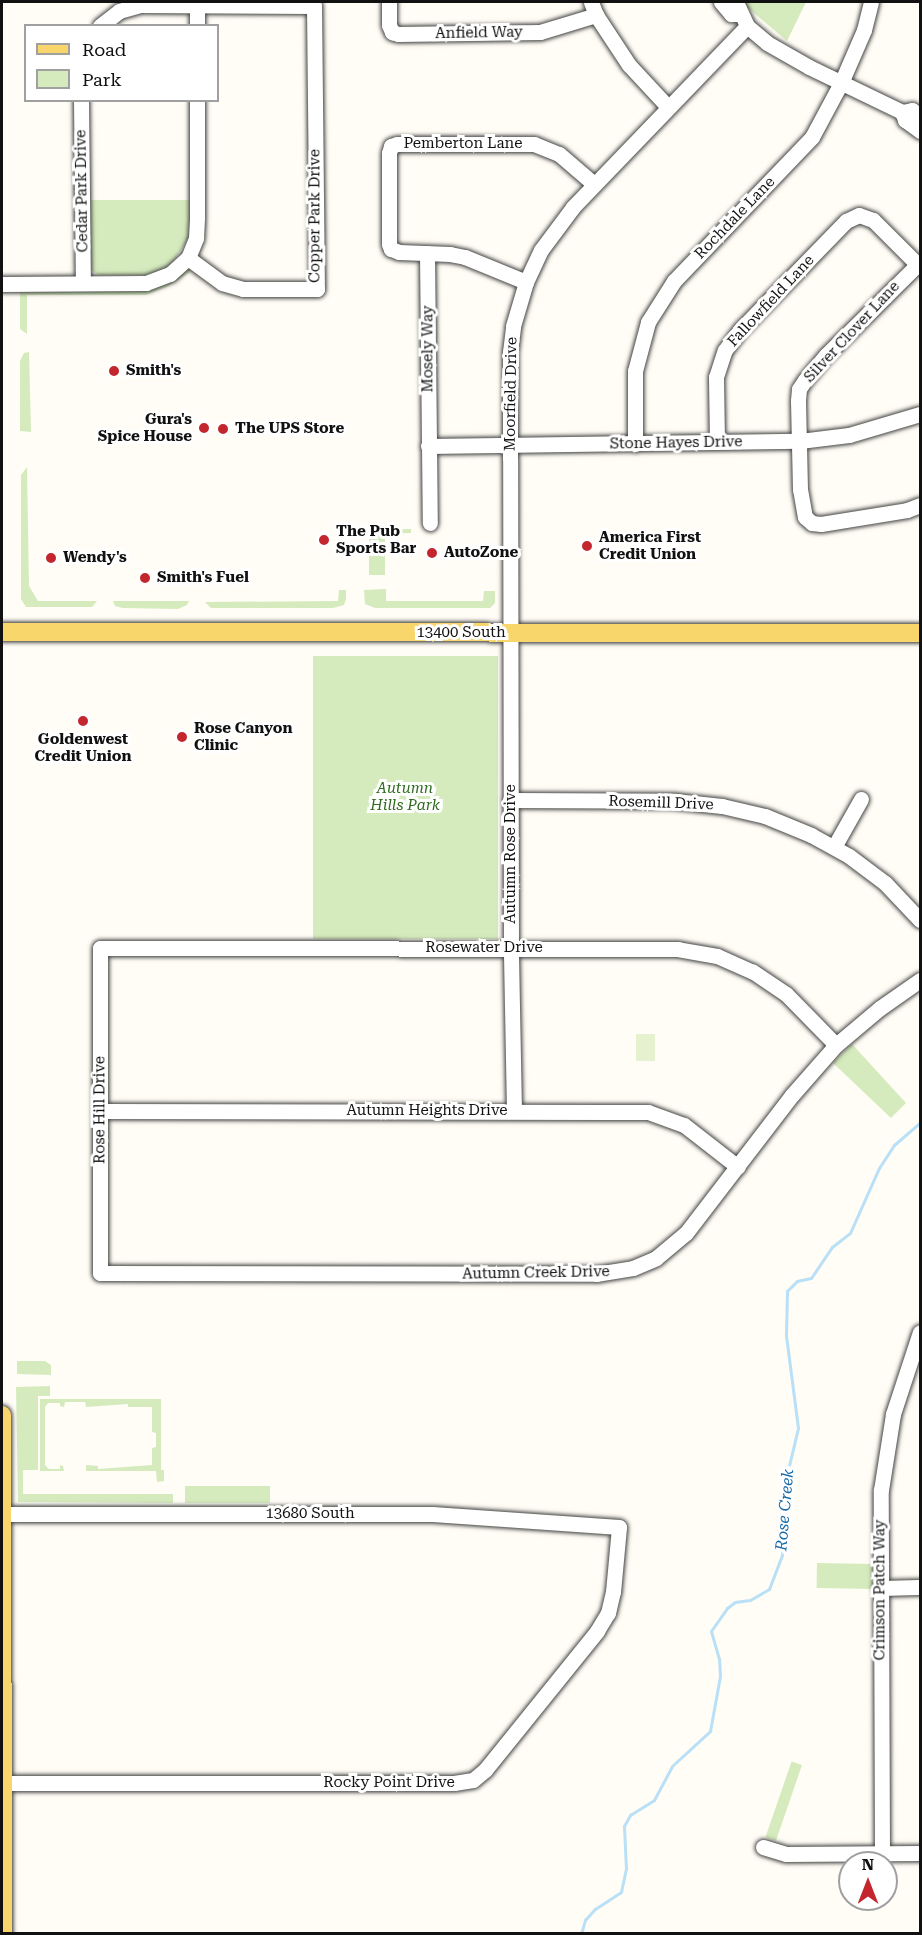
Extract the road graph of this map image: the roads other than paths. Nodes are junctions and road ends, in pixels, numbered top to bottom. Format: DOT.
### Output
graph roads {
  1 [pos="389,2"];
  2 [pos="721,2"];
  3 [pos="871,2"];
  4 [pos="197,3"];
  5 [pos="593,8"];
  6 [pos="741,14"];
  7 [pos="103,24"];
  8 [pos="197,24"];
  9 [pos="842,83"];
  10 [pos="81,102"];
  11 [pos="197,102"];
  12 [pos="668,107"];
  13 [pos="902,112"];
  14 [pos="921,116"];
  15 [pos="921,131"];
  16 [pos="594,184"];
  17 [pos="427,253"];
  18 [pos="188,258"];
  19 [pos="919,265"];
  20 [pos="83,282"];
  21 [pos="526,282"];
  22 [pos="2,284"];
  23 [pos="921,414"];
  24 [pos="800,441"];
  25 [pos="717,442"];
  26 [pos="634,444"];
  27 [pos="510,445"];
  28 [pos="428,446"];
  29 [pos="921,505"];
  30 [pos="430,523"];
  31 [pos="2,632"];
  32 [pos="510,633"];
  33 [pos="921,633"];
  34 [pos="861,800"];
  35 [pos="510,801"];
  36 [pos="834,847"];
  37 [pos="921,920"];
  38 [pos="100,948"];
  39 [pos="511,948"];
  40 [pos="921,980"];
  41 [pos="836,1045"];
  42 [pos="100,1111"];
  43 [pos="514,1112"];
  44 [pos="738,1167"];
  45 [pos="100,1273"];
  46 [pos="921,1332"];
  47 [pos="2,1415"];
  48 [pos="2,1443"];
  49 [pos="2,1515"];
  50 [pos="619,1527"];
  51 [pos="880,1587"];
  52 [pos="921,1587"];
  53 [pos="2,1631"];
  54 [pos="2,1783"];
  55 [pos="763,1847"];
  56 [pos="882,1851"];
  57 [pos="921,1853"];
  58 [pos="838,1854"];
  59 [pos="898,1854"];
  60 [pos="3,1934"];
  1 -- 5 [label="street, Anfield Way"];
  2 -- 6 [label="street"];
  3 -- 9 [label="street, Rochdale Lane"];
  4 -- 7 [label="street"];
  4 -- 8 [label="street"];
  4 -- 18 [label="street, Copper Park Drive"];
  5 -- 12 [label="street"];
  6 -- 9 [label="street"];
  6 -- 12 [label="street, Moorfield Drive"];
  9 -- 13 [label="street"];
  9 -- 26 [label="street, Rochdale Lane"];
  10 -- 20 [label="street, Cedar Park Drive"];
  11 -- 18 [label="street"];
  12 -- 16 [label="street, Moorfield Drive"];
  13 -- 14 [label="street"];
  13 -- 15 [label="street"];
  16 -- 17 [label="street, Pemberton Lane"];
  16 -- 21 [label="street, Moorfield Drive"];
  17 -- 21 [label="street"];
  17 -- 28 [label="street, Mosely Way"];
  18 -- 20 [label="street"];
  19 -- 24 [label="street, Silver Clover Lane"];
  19 -- 25 [label="street, Fallowfield Lane"];
  20 -- 22 [label="street"];
  21 -- 27 [label="street, Moorfield Drive"];
  23 -- 24 [label="street, Stone Hayes Drive"];
  24 -- 25 [label="street, Stone Hayes Drive"];
  24 -- 29 [label="street, Silver Clover Lane"];
  25 -- 26 [label="street, Stone Hayes Drive"];
  26 -- 27 [label="street, Stone Hayes Drive"];
  27 -- 28 [label="street, Stone Hayes Drive"];
  27 -- 32 [label="street, Moorfield Drive"];
  28 -- 30 [label="street, Mosely Way"];
  31 -- 32 [label="main road, 13400 South"];
  32 -- 33 [label="main road, 13400 South"];
  32 -- 35 [label="street, Autumn Rose Drive"];
  34 -- 36 [label="street"];
  35 -- 36 [label="street, Rosemill Drive"];
  35 -- 39 [label="street, Autumn Rose Drive"];
  36 -- 37 [label="street, Rosemill Drive"];
  38 -- 39 [label="street, Rosewater Drive"];
  38 -- 42 [label="street, Rose Hill Drive"];
  39 -- 41 [label="street, Rosewater Drive"];
  39 -- 43 [label="street, Autumn Rose Drive"];
  40 -- 41 [label="street, Autumn Creek Drive"];
  41 -- 44 [label="street, Autumn Creek Drive"];
  42 -- 43 [label="street, Autumn Heights Drive"];
  42 -- 45 [label="street, Rose Hill Drive"];
  43 -- 44 [label="street, Autumn Heights Drive"];
  44 -- 45 [label="street, Autumn Creek Drive"];
  46 -- 51 [label="street, Crimson Patch Way"];
  47 -- 48 [label="main road"];
  48 -- 49 [label="main road"];
  49 -- 50 [label="street, 13680 South"];
  49 -- 53 [label="main road"];
  50 -- 54 [label="street, Rocky Point Drive"];
  51 -- 52 [label="street"];
  51 -- 56 [label="street, Crimson Patch Way"];
  53 -- 54 [label="main road"];
  54 -- 60 [label="main road"];
  55 -- 58 [label="street"];
  57 -- 59 [label="street"];
}
